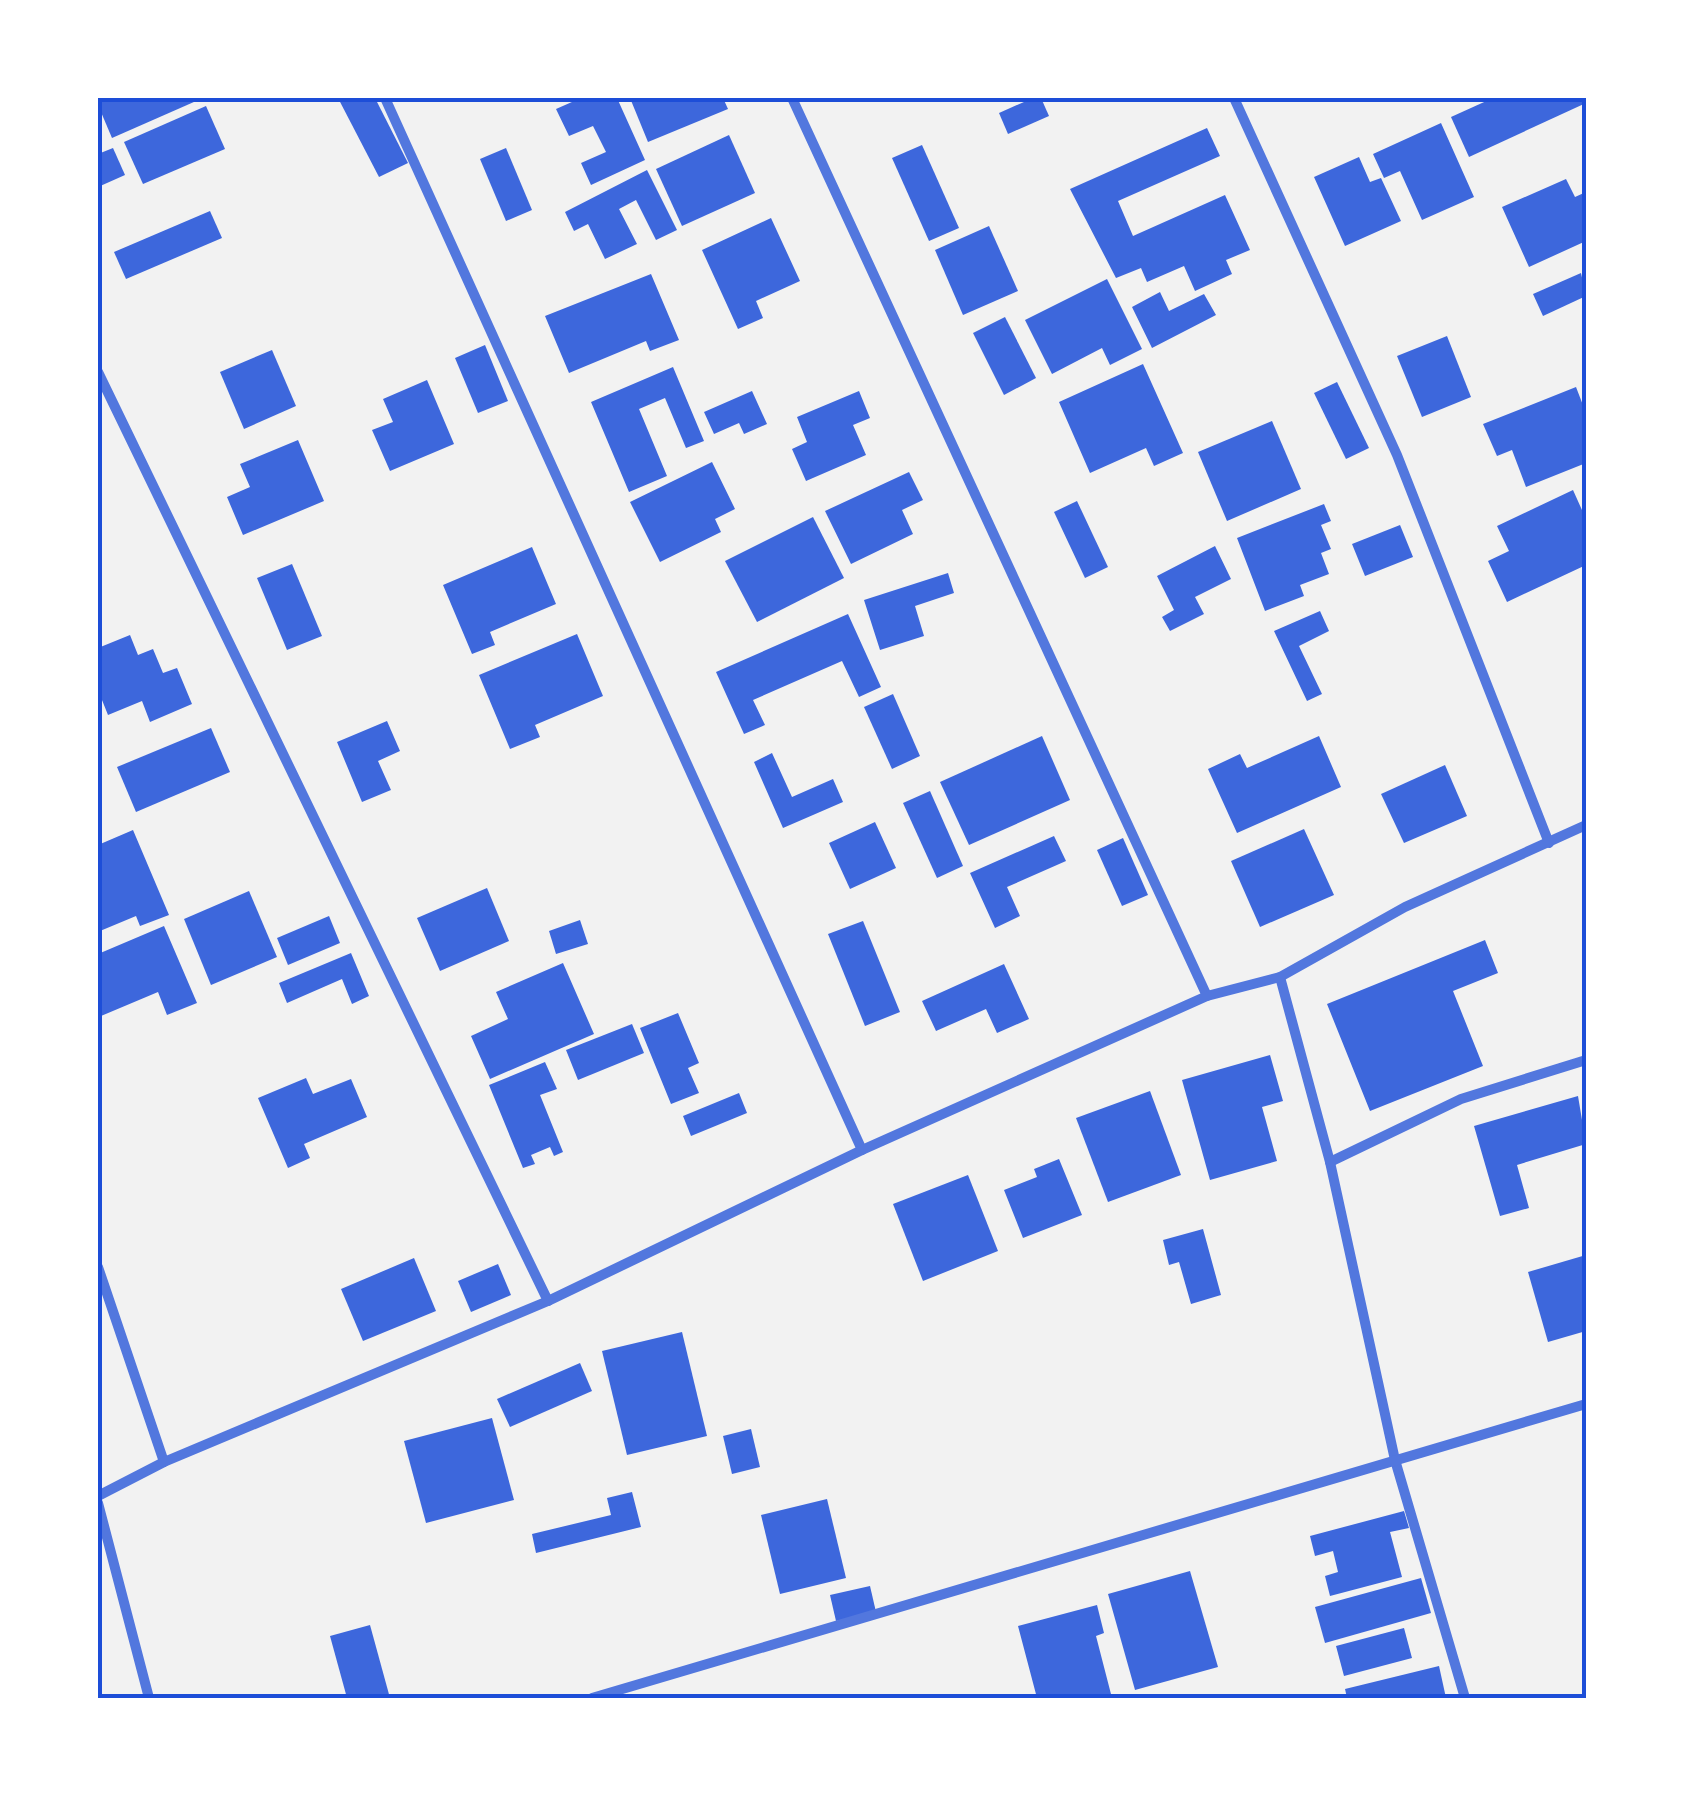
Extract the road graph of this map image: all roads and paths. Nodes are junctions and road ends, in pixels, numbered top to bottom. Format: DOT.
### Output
graph roads {
  1 [pos="385,98"];
  2 [pos="792,98"];
  3 [pos="1234,98"];
  4 [pos="98,372"];
  5 [pos="1586,826"];
  6 [pos="1549,843"];
  7 [pos="1280,977"];
  8 [pos="1207,996"];
  9 [pos="1586,1060"];
  10 [pos="862,1150"];
  11 [pos="1330,1162"];
  12 [pos="98,1267"];
  13 [pos="548,1302"];
  14 [pos="1586,1404"];
  15 [pos="1395,1460"];
  16 [pos="164,1462"];
  17 [pos="98,1500"];
  18 [pos="149,1698"];
  19 [pos="592,1698"];
  20 [pos="1465,1698"];
  1 -- 10 [label="street"];
  2 -- 8 [label="street"];
  3 -- 6 [label="street"];
  4 -- 13 [label="street"];
  5 -- 6 [label="street"];
  6 -- 7 [label="street"];
  7 -- 8 [label="street"];
  7 -- 11 [label="street"];
  8 -- 10 [label="street"];
  9 -- 11 [label="street"];
  10 -- 13 [label="street"];
  11 -- 15 [label="street"];
  12 -- 16 [label="street"];
  13 -- 16 [label="street"];
  14 -- 15 [label="street"];
  15 -- 19 [label="street"];
  15 -- 20 [label="street"];
  16 -- 17 [label="street"];
  17 -- 18 [label="street"];
}
